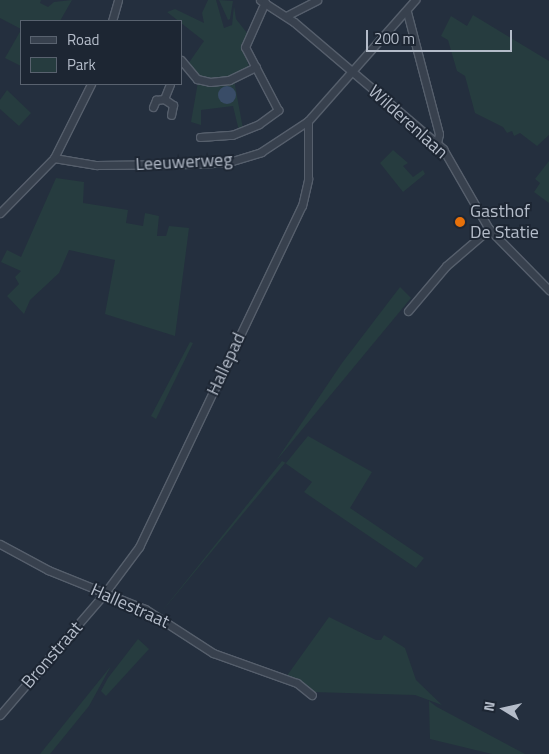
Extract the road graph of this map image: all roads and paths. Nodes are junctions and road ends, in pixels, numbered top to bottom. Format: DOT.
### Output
graph roads {
  1 [pos="118,0"];
  2 [pos="317,0"];
  3 [pos="415,0"];
  4 [pos="262,1"];
  5 [pos="407,12"];
  6 [pos="286,16"];
  7 [pos="112,20"];
  8 [pos="256,67"];
  9 [pos="184,68"];
  10 [pos="353,73"];
  11 [pos="91,85"];
  12 [pos="170,85"];
  13 [pos="164,99"];
  14 [pos="153,107"];
  15 [pos="171,115"];
  16 [pos="308,121"];
  17 [pos="200,137"];
  18 [pos="437,143"];
  19 [pos="54,158"];
  20 [pos="0,213"];
  21 [pos="489,229"];
  22 [pos="549,290"];
  23 [pos="408,311"];
  24 [pos="0,544"];
  25 [pos="104,594"];
  26 [pos="312,696"];
  27 [pos="0,715"];
  1 -- 7 [label="street"];
  2 -- 6 [label="street"];
  3 -- 5 [label="street, Leeuwerweg"];
  4 -- 6 [label="street, Wilderenlaan"];
  4 -- 8 [label="street"];
  5 -- 10 [label="street, Leeuwerweg"];
  5 -- 18 [label="street"];
  6 -- 10 [label="street, Wilderenlaan"];
  8 -- 9 [label="street"];
  8 -- 17 [label="street"];
  10 -- 16 [label="street, Leeuwerweg"];
  10 -- 18 [label="street, Wilderenlaan"];
  11 -- 19 [label="street"];
  12 -- 13 [label="street"];
  13 -- 14 [label="street"];
  13 -- 15 [label="street"];
  16 -- 19 [label="street, Leeuwerweg"];
  16 -- 25 [label="street, Hallepad"];
  18 -- 21 [label="street, Wilderenlaan"];
  19 -- 20 [label="street"];
  21 -- 22 [label="street, Wilderenlaan"];
  21 -- 23 [label="street"];
  24 -- 25 [label="street, Hallestraat"];
  25 -- 26 [label="street, Hallestraat"];
  25 -- 27 [label="street, Bronstraat"];
}
